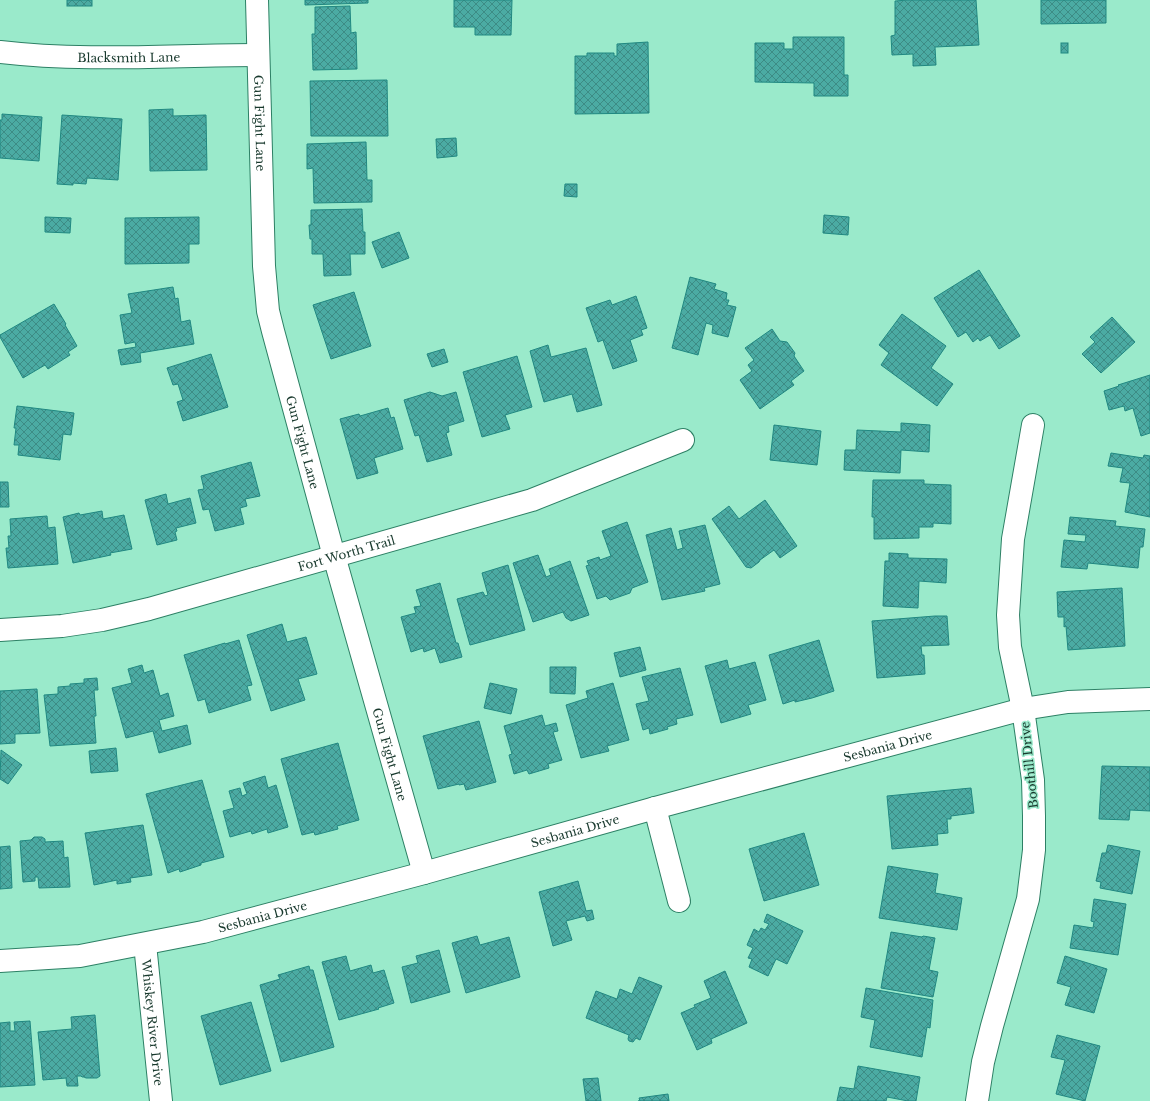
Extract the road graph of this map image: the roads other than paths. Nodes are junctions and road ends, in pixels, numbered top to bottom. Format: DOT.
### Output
graph roads {
  1 [pos="257,0"];
  2 [pos="0,52"];
  3 [pos="258,55"];
  4 [pos="1033,426"];
  5 [pos="683,440"];
  6 [pos="334,556"];
  7 [pos="0,630"];
  8 [pos="1150,699"];
  9 [pos="1023,709"];
  10 [pos="655,808"];
  11 [pos="424,873"];
  12 [pos="679,901"];
  13 [pos="145,944"];
  14 [pos="0,961"];
  15 [pos="161,1101"];
  16 [pos="977,1101"];
  1 -- 3 [label="street, Gun Fight Lane"];
  2 -- 3 [label="street, Blacksmith Lane"];
  3 -- 6 [label="street, Gun Fight Lane"];
  4 -- 9 [label="street, Boothill Drive"];
  5 -- 6 [label="street, Fort Worth Trail"];
  6 -- 7 [label="street, Fort Worth Trail"];
  6 -- 11 [label="street, Gun Fight Lane"];
  8 -- 9 [label="street, Sesbania Drive"];
  9 -- 10 [label="street, Sesbania Drive"];
  9 -- 16 [label="street, Boothill Drive"];
  10 -- 11 [label="street, Sesbania Drive"];
  10 -- 12 [label="street"];
  11 -- 13 [label="street, Sesbania Drive"];
  13 -- 14 [label="street, Sesbania Drive"];
  13 -- 15 [label="street, Whiskey River Drive"];
}
